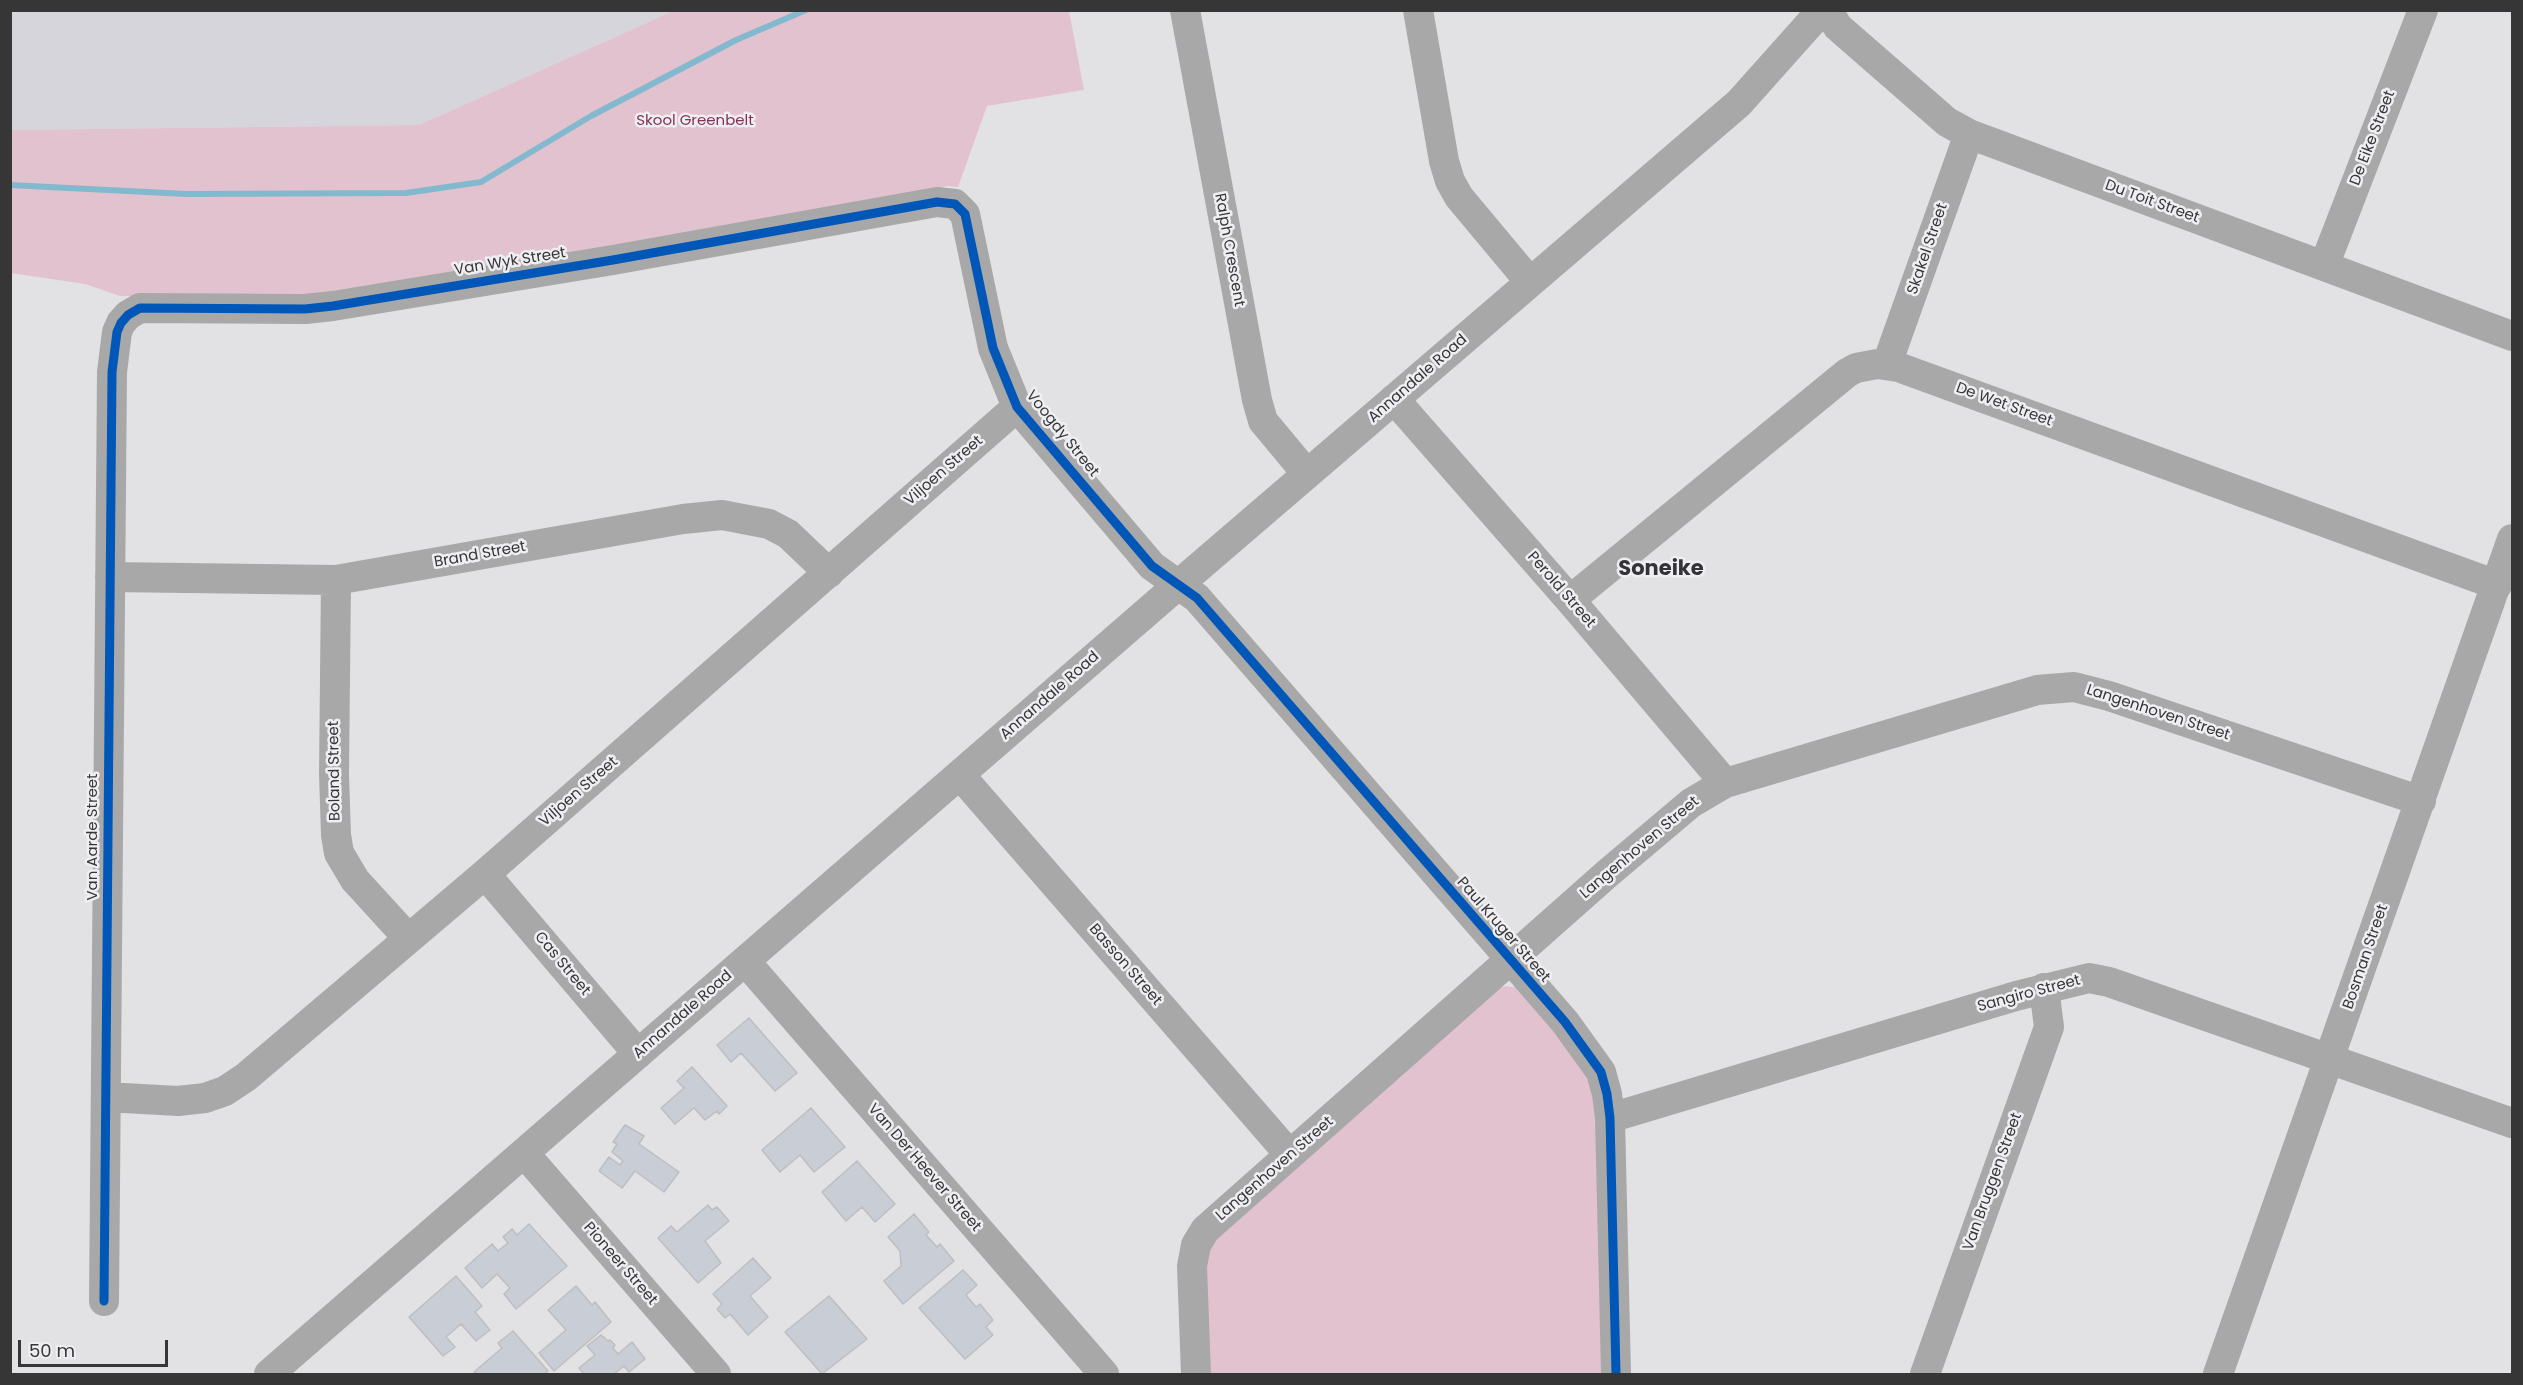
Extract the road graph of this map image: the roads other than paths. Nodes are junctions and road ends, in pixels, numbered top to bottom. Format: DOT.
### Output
graph roads {
  1 [pos="1185,10"];
  2 [pos="1418,10"];
  3 [pos="1822,10"];
  4 [pos="1827,10"];
  5 [pos="2420,11"];
  6 [pos="1969,134"];
  7 [pos="955,204"];
  8 [pos="2324,266"];
  9 [pos="1530,282"];
  10 [pos="2512,336"];
  11 [pos="1887,364"];
  12 [pos="112,372"];
  13 [pos="1394,399"];
  14 [pos="1017,406"];
  15 [pos="1307,474"];
  16 [pos="2512,539"];
  17 [pos="829,573"];
  18 [pos="110,577"];
  19 [pos="336,580"];
  20 [pos="1178,585"];
  21 [pos="2497,585"];
  22 [pos="1570,600"];
  23 [pos="960,775"];
  24 [pos="1725,783"];
  25 [pos="2421,801"];
  26 [pos="485,874"];
  27 [pos="408,938"];
  28 [pos="745,961"];
  29 [pos="1509,961"];
  30 [pos="2044,988"];
  31 [pos="638,1054"];
  32 [pos="2331,1059"];
  33 [pos="106,1097"];
  34 [pos="1610,1118"];
  35 [pos="2512,1123"];
  36 [pos="524,1153"];
  37 [pos="1290,1155"];
  38 [pos="104,1301"];
  39 [pos="269,1374"];
  40 [pos="716,1374"];
  41 [pos="1104,1374"];
  42 [pos="1196,1374"];
  43 [pos="1616,1374"];
  44 [pos="1925,1374"];
  45 [pos="2218,1374"];
  1 -- 15 [label="street, Ralph Crescent"];
  2 -- 9 [label="street"];
  3 -- 9 [label="street, Annandale Road"];
  4 -- 6 [label="street, Du Toit Street"];
  5 -- 8 [label="street, De Eike Street"];
  6 -- 8 [label="street, Du Toit Street"];
  6 -- 11 [label="street, Skakel Street"];
  7 -- 12 [label="street, Van Wyk Street"];
  7 -- 14 [label="street, Voogdy Street"];
  8 -- 10 [label="street, Du Toit Street"];
  9 -- 13 [label="street, Annandale Road"];
  11 -- 21 [label="street, De Wet Street"];
  11 -- 22 [label="street, De Wet Street"];
  12 -- 18 [label="street, Van Aarde Street"];
  13 -- 15 [label="street, Annandale Road"];
  13 -- 22 [label="street, Perold Street"];
  14 -- 17 [label="street, Viljoen Street"];
  14 -- 20 [label="street, Voogdy Street"];
  15 -- 20 [label="street, Annandale Road"];
  16 -- 21 [label="street, Bosman Street"];
  17 -- 19 [label="street, Brand Street"];
  17 -- 26 [label="street, Viljoen Street"];
  18 -- 19 [label="street, Brand Street"];
  18 -- 33 [label="street, Van Aarde Street"];
  19 -- 27 [label="street, Boland Street"];
  20 -- 23 [label="street, Annandale Road"];
  20 -- 29 [label="street, Paul Kruger Street"];
  21 -- 25 [label="street, Bosman Street"];
  22 -- 24 [label="street, Perold Street"];
  23 -- 28 [label="street, Annandale Road"];
  23 -- 37 [label="street, Basson Street"];
  24 -- 25 [label="street, Langenhoven Street"];
  24 -- 29 [label="street, Langenhoven Street"];
  25 -- 32 [label="street, Bosman Street"];
  26 -- 27 [label="street, Viljoen Street"];
  26 -- 31 [label="street, Cas Street"];
  27 -- 33 [label="street, Viljoen Street"];
  28 -- 31 [label="street, Annandale Road"];
  28 -- 41 [label="street, Van Der Heever Street"];
  29 -- 34 [label="street, Paul Kruger Street"];
  29 -- 37 [label="street, Langenhoven Street"];
  30 -- 32 [label="street, Sangiro Street"];
  30 -- 34 [label="street, Sangiro Street"];
  30 -- 44 [label="street, Van Bruggen Street"];
  31 -- 36 [label="street, Annandale Road"];
  32 -- 35 [label="street, Sangiro Street"];
  32 -- 45 [label="street, Bosman Street"];
  33 -- 38 [label="street, Van Aarde Street"];
  34 -- 43 [label="street, Paul Kruger Street"];
  36 -- 39 [label="street, Annandale Road"];
  36 -- 40 [label="street, Pioneer Street"];
  37 -- 42 [label="street, Langenhoven Street"];
}
